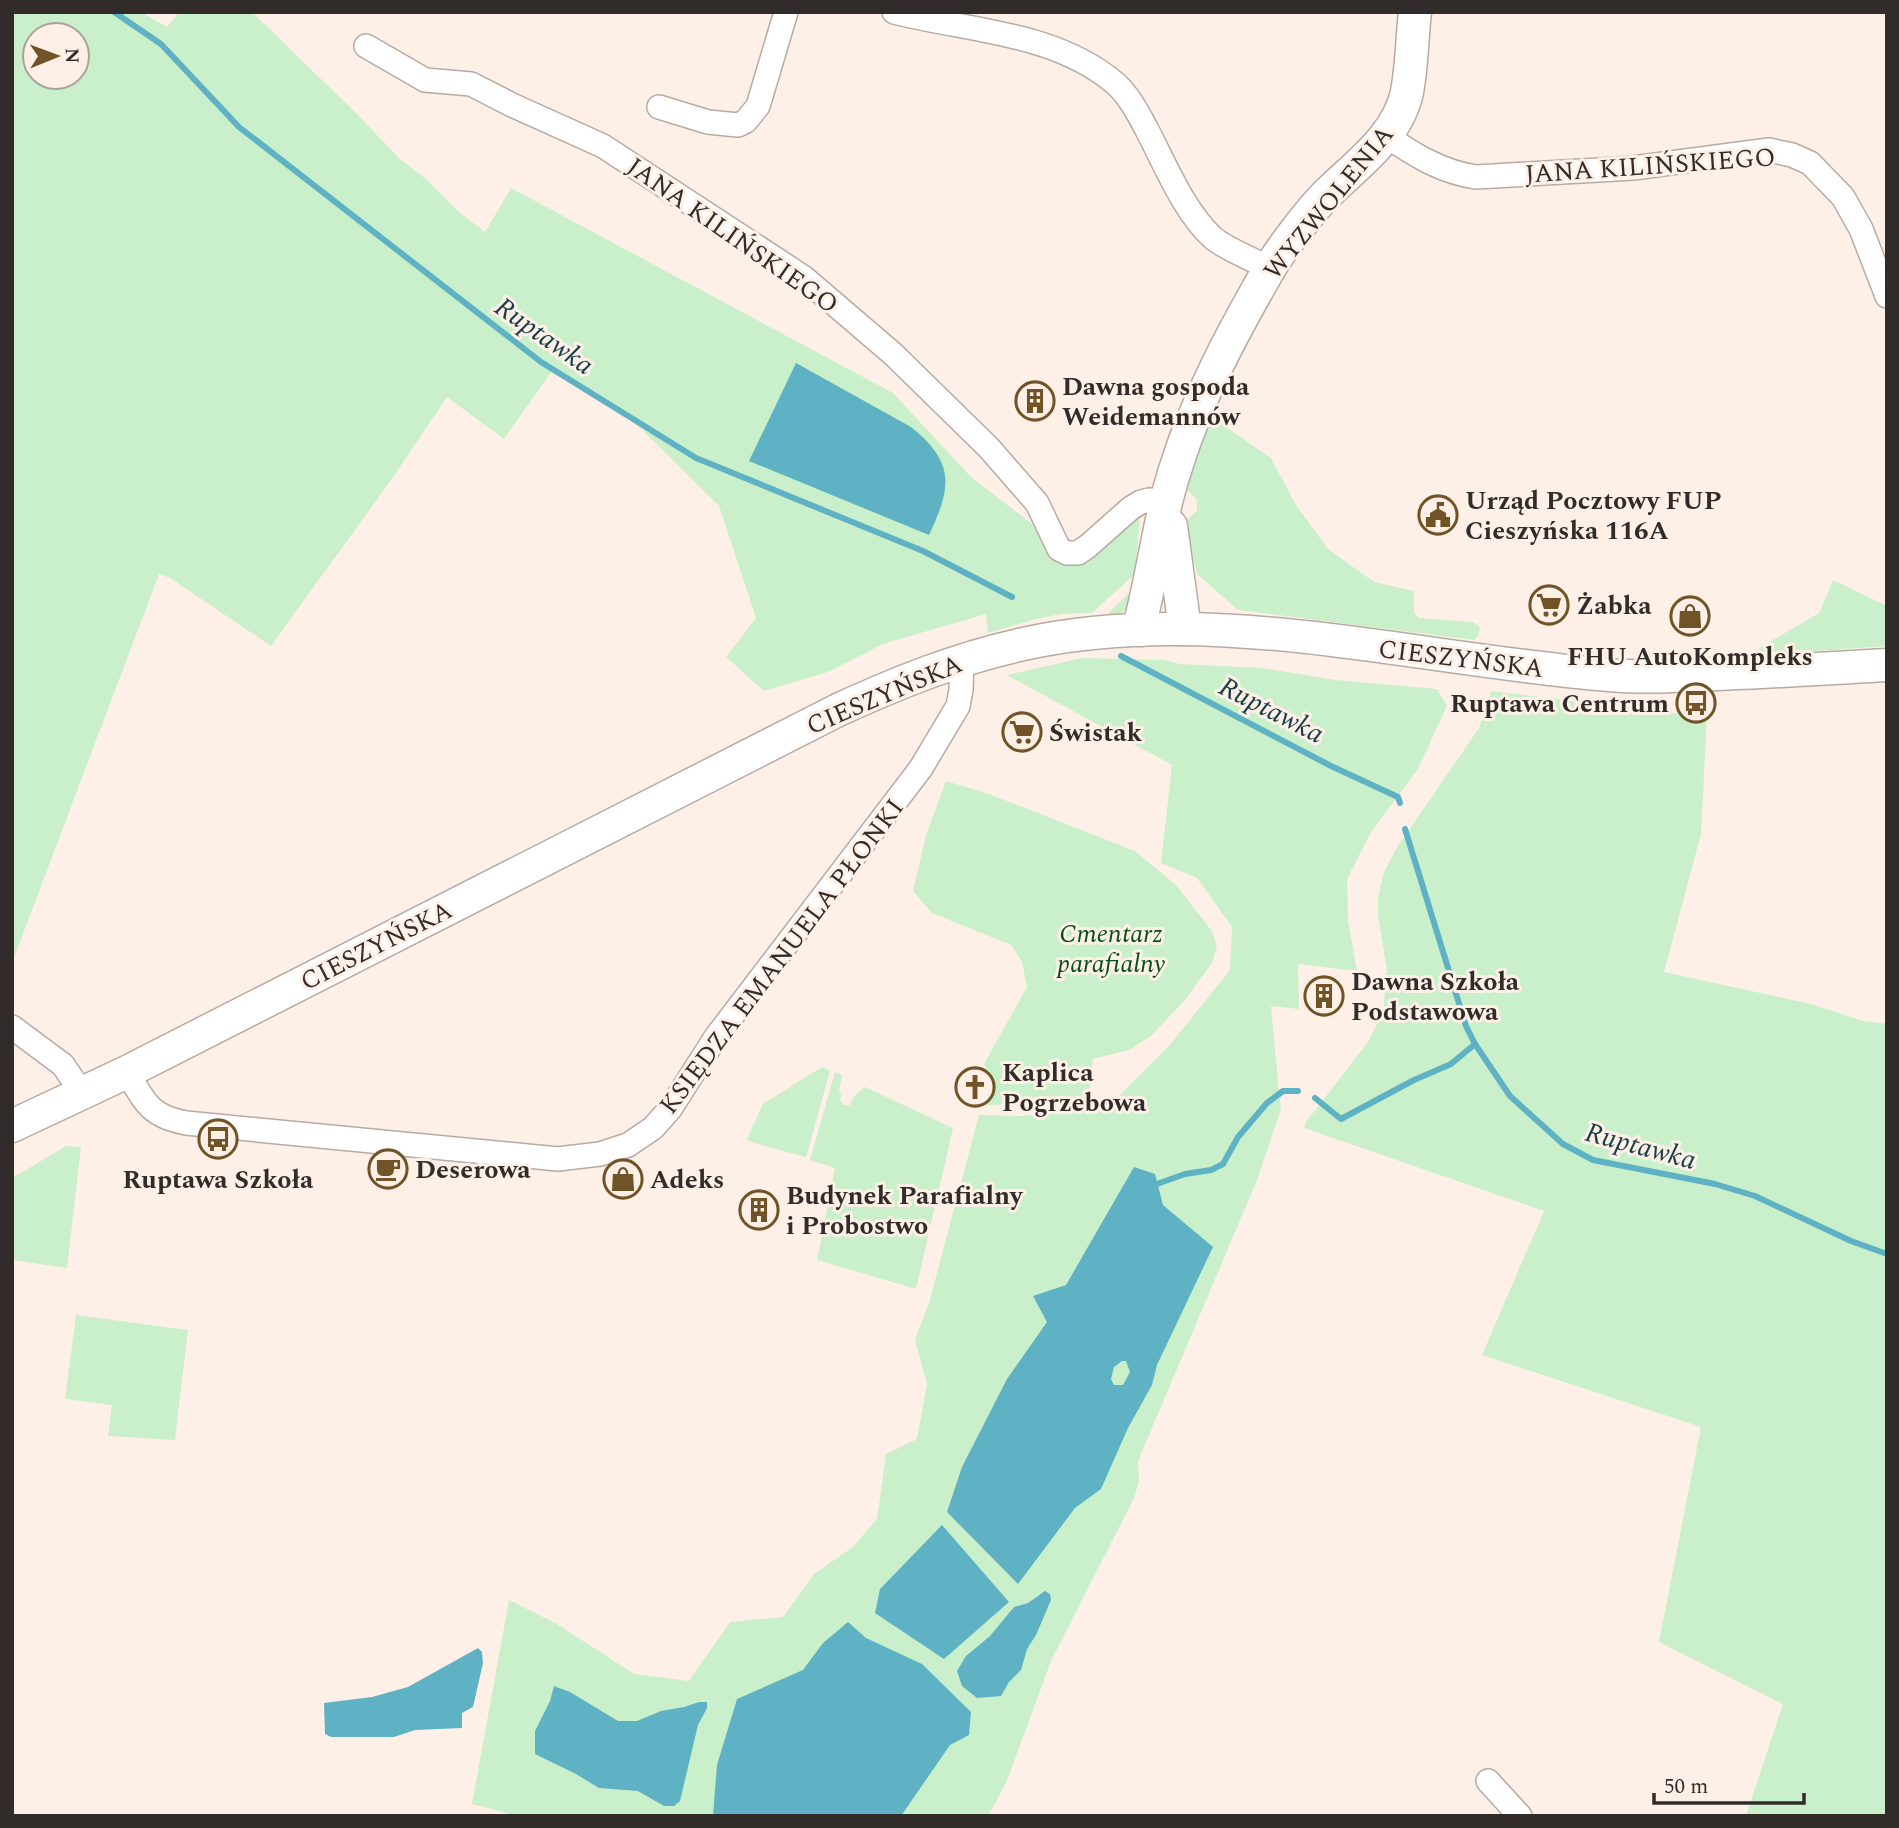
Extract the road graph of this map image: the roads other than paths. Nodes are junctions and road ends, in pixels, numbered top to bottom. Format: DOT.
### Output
graph roads {
  1 [pos="786,12"];
  2 [pos="894,12"];
  3 [pos="1415,12"];
  4 [pos="366,46"];
  5 [pos="659,107"];
  6 [pos="1386,136"];
  7 [pos="1269,269"];
  8 [pos="1887,296"];
  9 [pos="1167,501"];
  10 [pos="1185,629"];
  11 [pos="1141,631"];
  12 [pos="962,660"];
  13 [pos="1887,665"];
  14 [pos="12,1027"];
  15 [pos="127,1072"];
  16 [pos="82,1093"];
  17 [pos="12,1126"];
  18 [pos="1488,1781"];
  19 [pos="1520,1816"];
  1 -- 5 [label="street"];
  2 -- 7 [label="street"];
  3 -- 6 [label="main road, WYZWOLENIA"];
  4 -- 9 [label="street, JANA KILIŃSKIEGO"];
  6 -- 7 [label="main road, WYZWOLENIA"];
  6 -- 8 [label="street, JANA KILIŃSKIEGO"];
  7 -- 9 [label="main road, WYZWOLENIA"];
  9 -- 10 [label="main road, WYZWOLENIA"];
  9 -- 11 [label="main road, WYZWOLENIA"];
  10 -- 11 [label="main road, CIESZYŃSKA"];
  10 -- 13 [label="main road, CIESZYŃSKA"];
  11 -- 12 [label="main road, CIESZYŃSKA"];
  12 -- 15 [label="main road, CIESZYŃSKA"];
  12 -- 15 [label="street, KSIĘDZA EMANUELA PŁONKI"];
  14 -- 16 [label="street"];
  15 -- 16 [label="main road, CIESZYŃSKA"];
  16 -- 17 [label="main road, CIESZYŃSKA"];
  18 -- 19 [label="street"];
}
